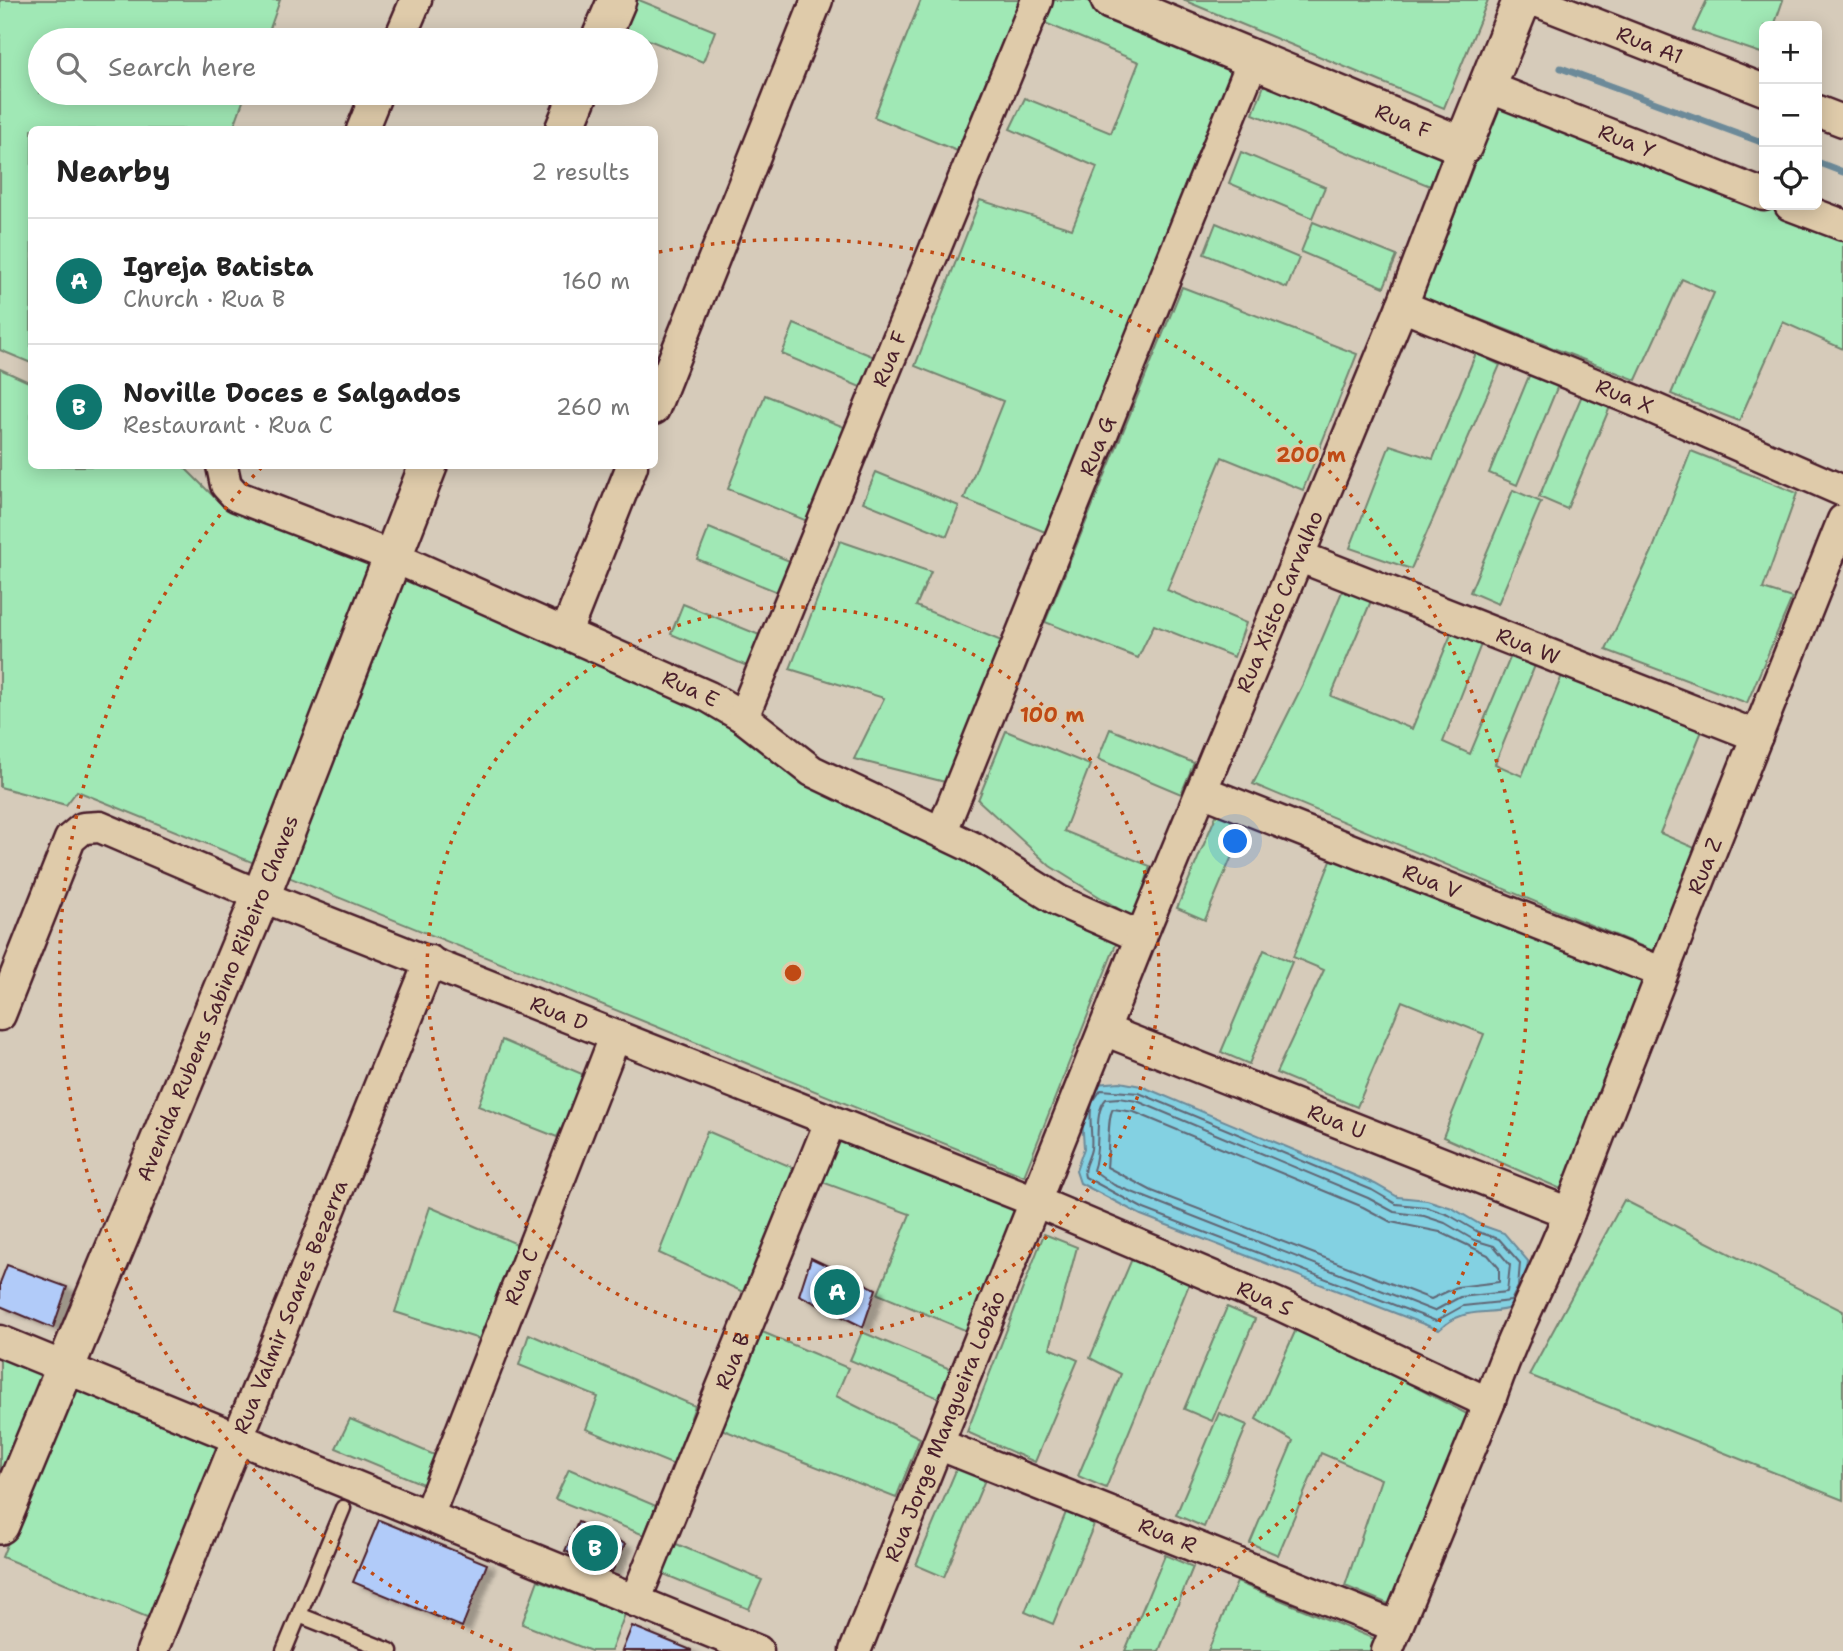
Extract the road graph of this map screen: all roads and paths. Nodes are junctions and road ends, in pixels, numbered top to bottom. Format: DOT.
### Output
graph roads {
  1 [pos="416,0"];
  2 [pos="617,0"];
  3 [pos="817,0"];
  4 [pos="1037,0"];
  5 [pos="1110,0"];
  6 [pos="1522,0"];
  7 [pos="1534,0"];
  8 [pos="404,28"];
  9 [pos="605,28"];
  10 [pos="1253,60"];
  11 [pos="1488,88"];
  12 [pos="1759,88"];
  13 [pos="372,105"];
  14 [pos="574,105"];
  15 [pos="1822,113"];
  16 [pos="1843,121"];
  17 [pos="364,126"];
  18 [pos="566,126"];
  19 [pos="1463,146"];
  20 [pos="1759,193"];
  21 [pos="1803,210"];
  22 [pos="1843,225"];
  23 [pos="1402,306"];
  24 [pos="658,399"];
  25 [pos="427,469"];
  26 [pos="631,469"];
  27 [pos="222,471"];
  28 [pos="1843,491"];
  29 [pos="1843,520"];
  30 [pos="391,556"];
  31 [pos="1298,556"];
  32 [pos="566,632"];
  33 [pos="743,717"];
  34 [pos="1757,736"];
  35 [pos="1202,791"];
  36 [pos="942,831"];
  37 [pos="261,896"];
  38 [pos="1141,937"];
  39 [pos="429,961"];
  40 [pos="1661,972"];
  41 [pos="0,1015"];
  42 [pos="1104,1031"];
  43 [pos="615,1037"];
  44 [pos="830,1122"];
  45 [pos="1037,1202"];
  46 [pos="1564,1223"];
  47 [pos="0,1341"];
  48 [pos="65,1367"];
  49 [pos="1489,1403"];
  50 [pos="238,1438"];
  51 [pos="938,1444"];
  52 [pos="343,1508"];
  53 [pos="428,1516"];
  54 [pos="0,1525"];
  55 [pos="635,1601"];
  56 [pos="299,1615"];
  57 [pos="1392,1639"];
  58 [pos="152,1651"];
  59 [pos="284,1651"];
  60 [pos="390,1651"];
  61 [pos="758,1651"];
  62 [pos="855,1651"];
  1 -- 8 [label="street"];
  2 -- 9 [label="street"];
  3 -- 24 [label="street"];
  4 -- 33 [label="street, Rua F"];
  5 -- 10 [label="street, Rua F"];
  6 -- 11 [label="street, Rua Xisto Carvalho"];
  7 -- 12 [label="street, Rua A1"];
  10 -- 19 [label="street, Rua F"];
  10 -- 36 [label="street, Rua G"];
  11 -- 19 [label="street, Rua Xisto Carvalho"];
  11 -- 20 [label="street, Rua Y"];
  13 -- 17 [label="street"];
  14 -- 18 [label="street"];
  15 -- 16 [label="street"];
  19 -- 23 [label="street, Rua Xisto Carvalho"];
  21 -- 22 [label="street"];
  23 -- 28 [label="street, Rua X"];
  23 -- 31 [label="street, Rua Xisto Carvalho"];
  25 -- 30 [label="street, Avenida Rubens Sabino Ribeiro Chaves"];
  26 -- 32 [label="street"];
  27 -- 30 [label="street, Rua E"];
  29 -- 34 [label="street, Rua Z"];
  30 -- 32 [label="street, Rua E"];
  30 -- 37 [label="street, Avenida Rubens Sabino Ribeiro Chaves"];
  31 -- 34 [label="street, Rua W"];
  31 -- 35 [label="street, Rua Xisto Carvalho"];
  32 -- 33 [label="street, Rua E"];
  33 -- 36 [label="street, Rua E"];
  34 -- 40 [label="street, Rua Z"];
  35 -- 38 [label="street, Rua Xisto Carvalho"];
  35 -- 40 [label="street, Rua V"];
  36 -- 38 [label="street, Rua E"];
  37 -- 39 [label="street, Rua D"];
  37 -- 41 [label="street, Rua D"];
  37 -- 48 [label="street, Avenida Rubens Sabino Ribeiro Chaves"];
  38 -- 42 [label="street, Rua Xisto Carvalho"];
  39 -- 43 [label="street, Rua D"];
  39 -- 50 [label="street, Rua Valmir Soares Bezerra"];
  40 -- 46 [label="street, Rua Z"];
  42 -- 45 [label="street, Rua Xisto Carvalho"];
  42 -- 46 [label="street, Rua U"];
  43 -- 44 [label="street, Rua D"];
  43 -- 53 [label="street, Rua C"];
  44 -- 45 [label="street, Rua D"];
  44 -- 55 [label="street, Rua B"];
  45 -- 49 [label="street, Rua S"];
  45 -- 51 [label="street, Rua Jorge Mangueira Lobão"];
  46 -- 49 [label="street, Rua Z"];
  47 -- 48 [label="street"];
  48 -- 50 [label="street"];
  48 -- 54 [label="street, Avenida Rubens Sabino Ribeiro Chaves"];
  49 -- 57 [label="street, Rua Z"];
  50 -- 53 [label="street"];
  50 -- 58 [label="street, Rua Valmir Soares Bezerra"];
  51 -- 57 [label="street, Rua R"];
  51 -- 62 [label="street, Rua Jorge Mangueira Lobão"];
  52 -- 56 [label="lane"];
  53 -- 55 [label="street"];
  55 -- 61 [label="street"];
  56 -- 59 [label="lane"];
  56 -- 60 [label="lane"];
}
